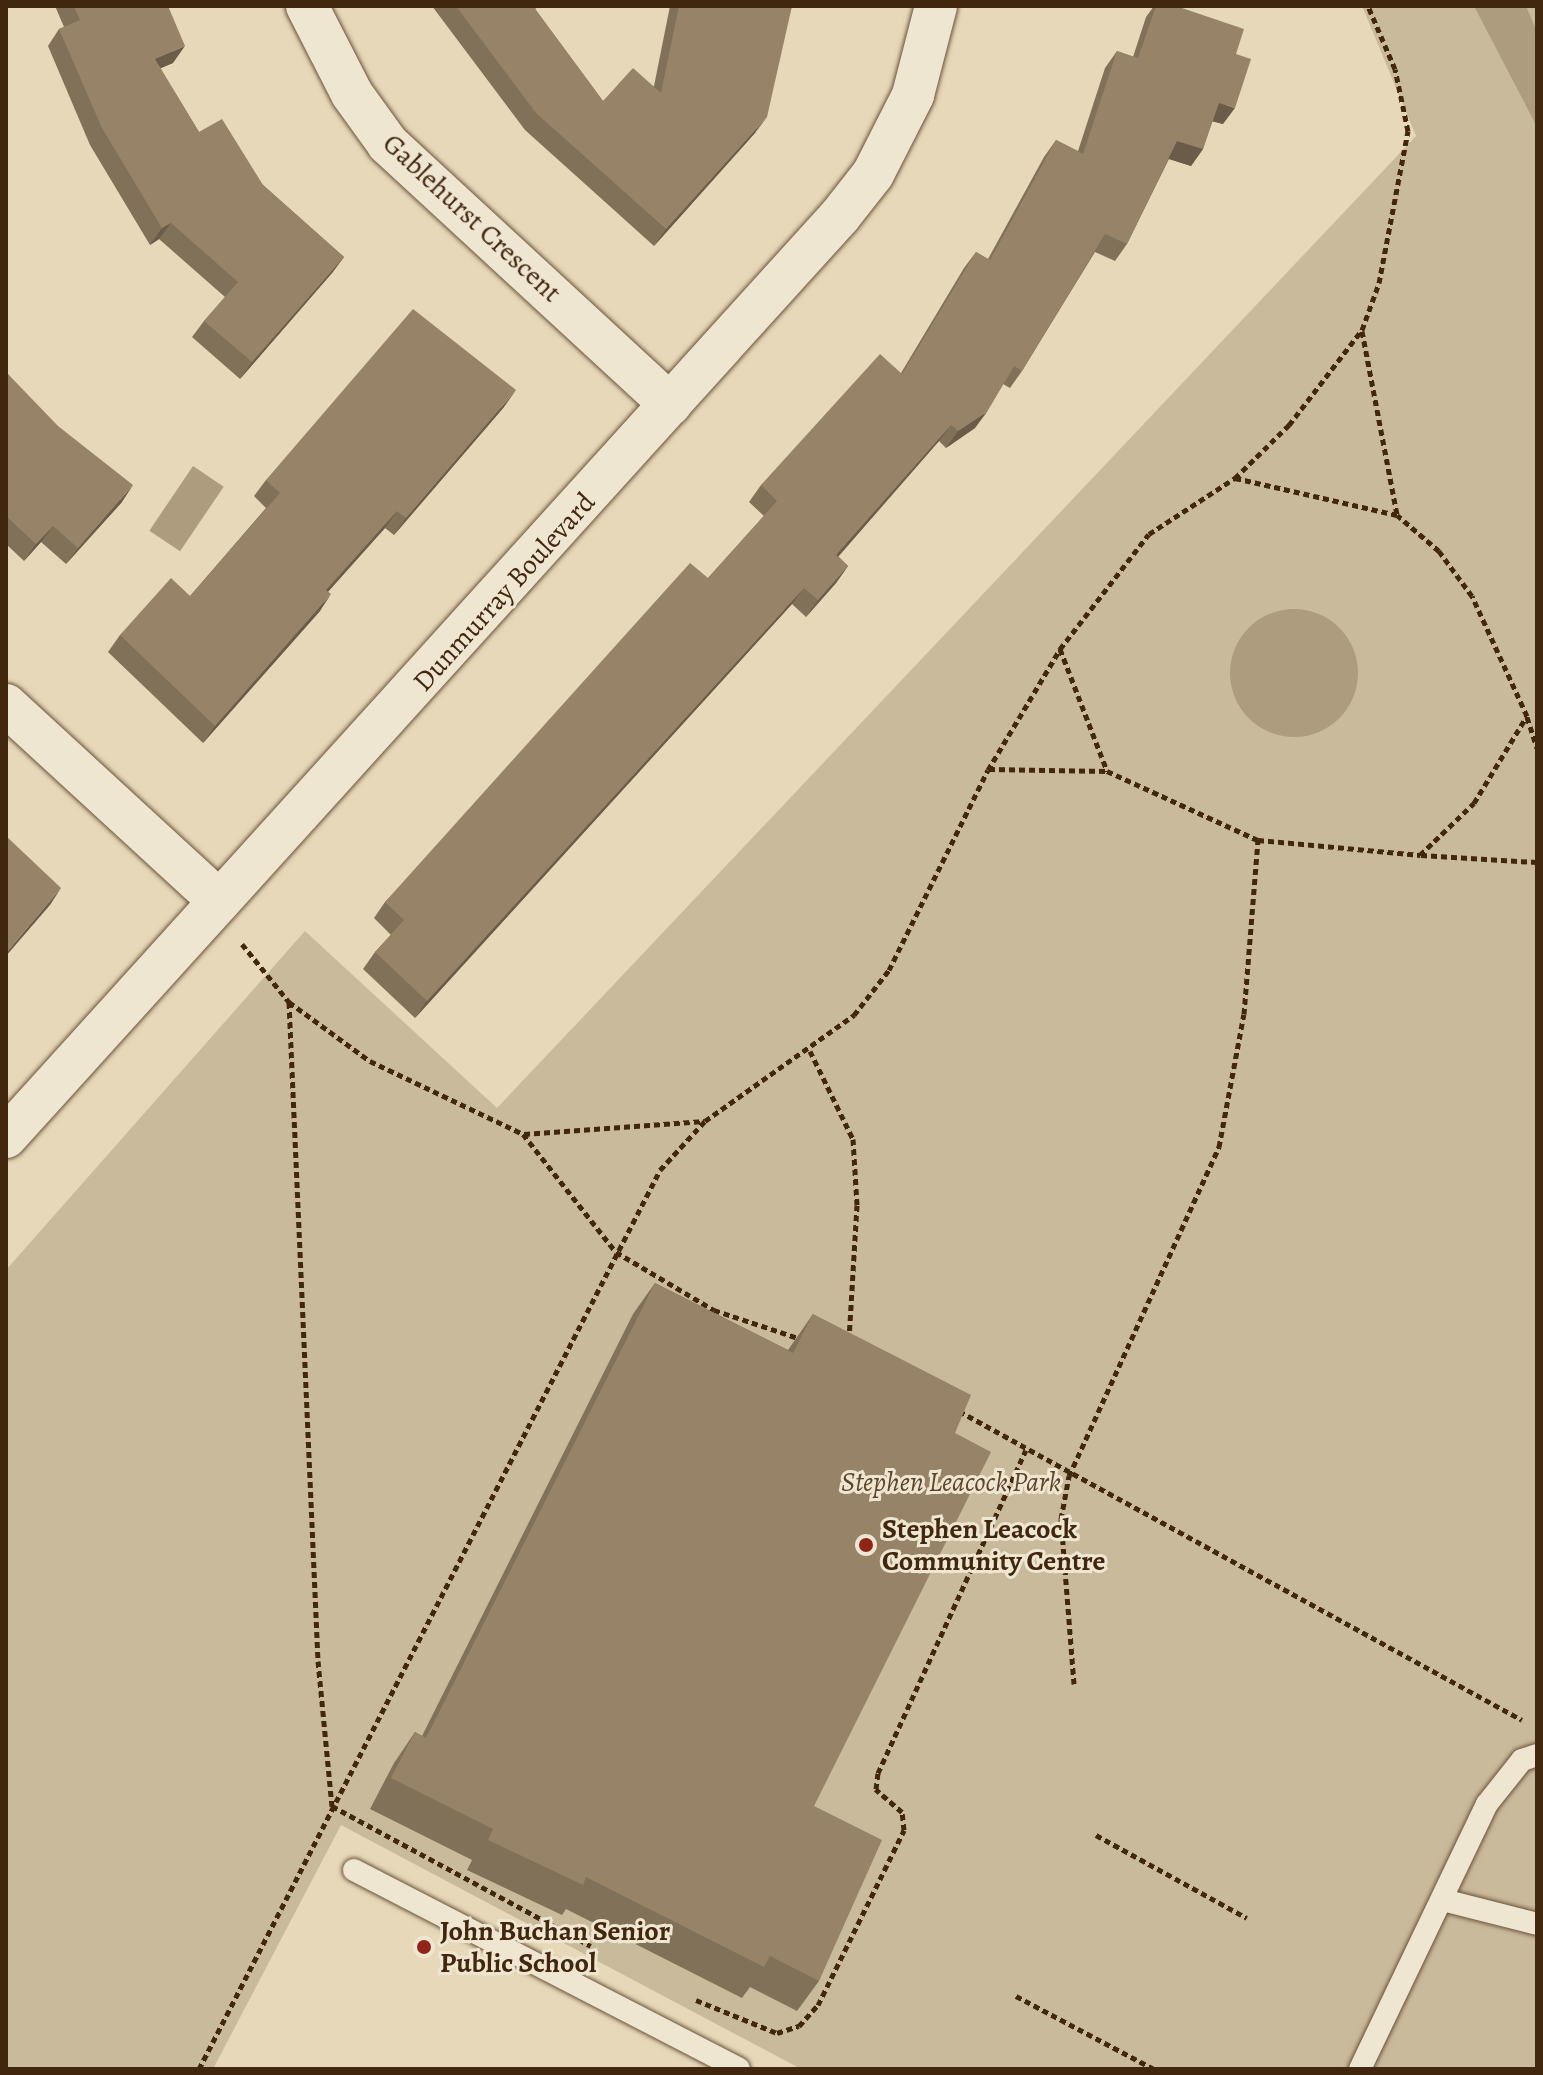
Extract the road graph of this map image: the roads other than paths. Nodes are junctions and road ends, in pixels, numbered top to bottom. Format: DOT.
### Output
graph roads {
  1 [pos="307,6"];
  2 [pos="936,6"];
  3 [pos="670,404"];
  4 [pos="6,705"];
  5 [pos="219,901"];
  6 [pos="6,1137"];
  7 [pos="1537,1755"];
  8 [pos="354,1870"];
  9 [pos="1443,1900"];
  10 [pos="1537,1924"];
  11 [pos="739,2069"];
  12 [pos="1360,2069"];
  1 -- 3 [label="street, Gablehurst Crescent"];
  2 -- 3 [label="street, Dunmurray Boulevard"];
  3 -- 5 [label="street, Dunmurray Boulevard"];
  4 -- 5 [label="street"];
  5 -- 6 [label="street, Dunmurray Boulevard"];
  7 -- 9 [label="lane"];
  8 -- 11 [label="lane"];
  9 -- 10 [label="lane"];
  9 -- 12 [label="lane"];
}
